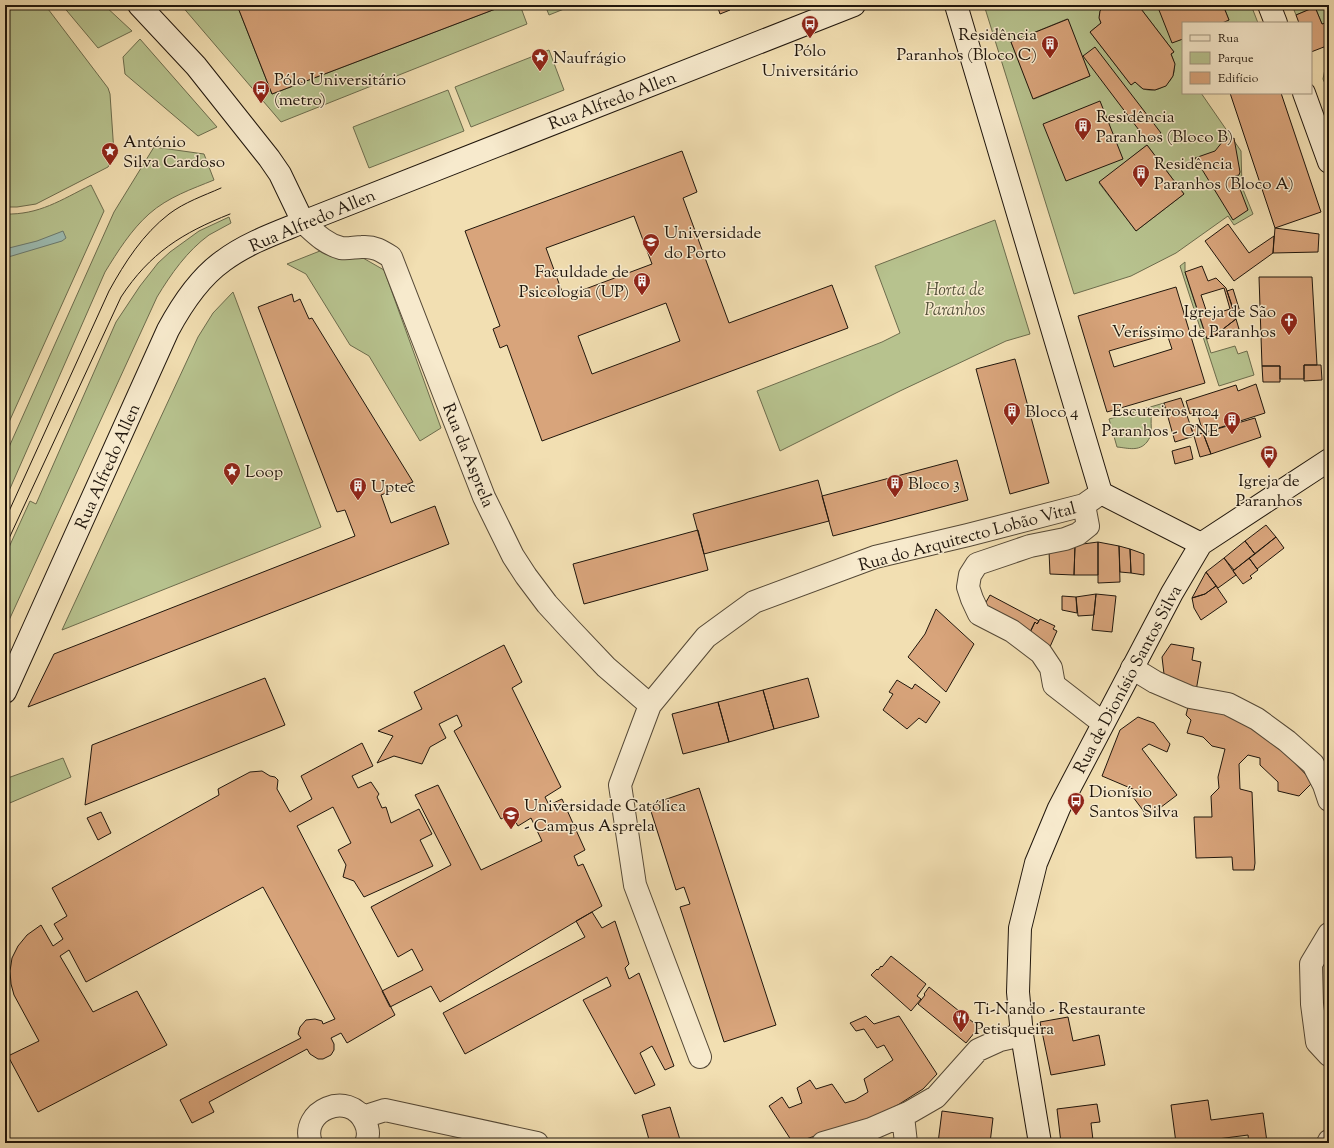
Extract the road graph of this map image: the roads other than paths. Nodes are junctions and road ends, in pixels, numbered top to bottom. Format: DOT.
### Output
graph roads {
  1 [pos="139,5"];
  2 [pos="854,5"];
  3 [pos="956,5"];
  4 [pos="1269,5"];
  5 [pos="1276,22"];
  6 [pos="1304,94"];
  7 [pos="1329,162"];
  8 [pos="303,222"];
  9 [pos="1329,460"];
  10 [pos="1093,499"];
  11 [pos="1201,544"];
  12 [pos="1132,668"];
  13 [pos="5,692"];
  14 [pos="650,705"];
  15 [pos="1103,723"];
  16 [pos="1329,800"];
  17 [pos="1329,934"];
  18 [pos="1022,1035"];
  19 [pos="1329,1055"];
  20 [pos="700,1057"];
  21 [pos="904,1116"];
  22 [pos="363,1118"];
  23 [pos="874,1136"];
  24 [pos="372,1142"];
  25 [pos="311,1143"];
  26 [pos="537,1143"];
  27 [pos="823,1143"];
  28 [pos="906,1143"];
  29 [pos="1040,1143"];
  1 -- 8 [label="street"];
  2 -- 8 [label="street, Rua Alfredo Allen"];
  3 -- 10 [label="street"];
  4 -- 5 [label="street"];
  6 -- 7 [label="street"];
  8 -- 13 [label="street, Rua Alfredo Allen"];
  8 -- 14 [label="street, Rua da Asprela"];
  9 -- 11 [label="street"];
  10 -- 11 [label="street"];
  10 -- 14 [label="street, Rua do Arquitecto Lobão Vital"];
  10 -- 15 [label="street"];
  11 -- 12 [label="street, Rua de Dionísio Santos Silva"];
  12 -- 15 [label="street, Rua de Dionísio Santos Silva"];
  12 -- 16 [label="street"];
  14 -- 20 [label="street, Rua do Arquitecto Lobão Vital"];
  15 -- 18 [label="street, Rua de Dionísio Santos Silva"];
  17 -- 19 [label="street"];
  18 -- 21 [label="street"];
  18 -- 29 [label="street, Rua de Dionísio Santos Silva"];
  21 -- 23 [label="street"];
  21 -- 28 [label="street"];
  22 -- 24 [label="street"];
  22 -- 25 [label="street"];
  22 -- 26 [label="street"];
  23 -- 27 [label="street"];
}
